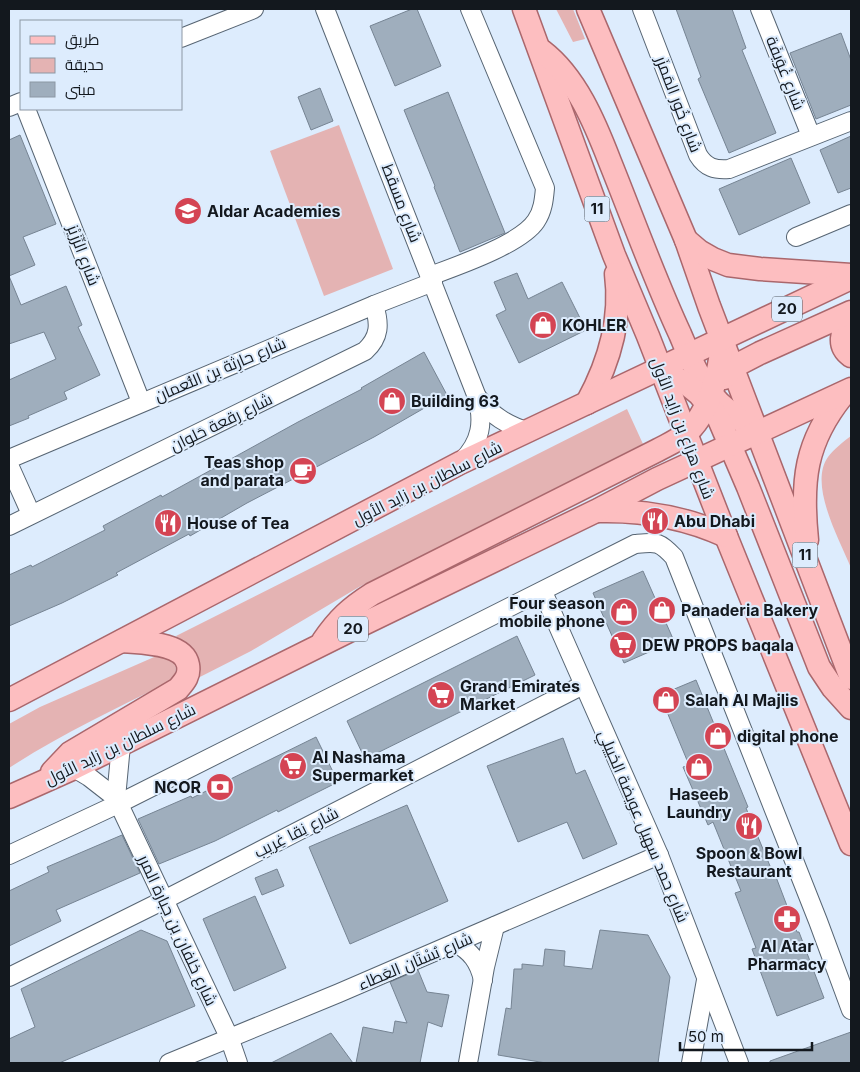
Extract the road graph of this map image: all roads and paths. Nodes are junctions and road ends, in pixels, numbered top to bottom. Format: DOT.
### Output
graph roads {
  1 [pos="254,9"];
  2 [pos="325,9"];
  3 [pos="470,9"];
  4 [pos="524,9"];
  5 [pos="588,9"];
  6 [pos="642,9"];
  7 [pos="760,9"];
  8 [pos="182,38"];
  9 [pos="538,48"];
  10 [pos="26,110"];
  11 [pos="851,120"];
  12 [pos="811,136"];
  13 [pos="851,214"];
  14 [pos="796,237"];
  15 [pos="686,240"];
  16 [pos="614,256"];
  17 [pos="851,276"];
  18 [pos="432,279"];
  19 [pos="374,305"];
  20 [pos="851,312"];
  21 [pos="851,319"];
  22 [pos="722,340"];
  23 [pos="690,355"];
  24 [pos="851,356"];
  25 [pos="733,368"];
  26 [pos="660,369"];
  27 [pos="848,390"];
  28 [pos="477,397"];
  29 [pos="710,399"];
  30 [pos="142,402"];
  31 [pos="587,404"];
  32 [pos="529,432"];
  33 [pos="758,432"];
  34 [pos="686,434"];
  35 [pos="730,444"];
  36 [pos="9,459"];
  37 [pos="696,460"];
  38 [pos="460,463"];
  39 [pos="9,466"];
  40 [pos="596,511"];
  41 [pos="31,514"];
  42 [pos="9,526"];
  43 [pos="726,536"];
  44 [pos="811,569"];
  45 [pos="543,592"];
  46 [pos="122,641"];
  47 [pos="319,646"];
  48 [pos="851,678"];
  49 [pos="583,685"];
  50 [pos="9,700"];
  51 [pos="851,708"];
  52 [pos="121,745"];
  53 [pos="74,768"];
  54 [pos="46,780"];
  55 [pos="9,797"];
  56 [pos="117,801"];
  57 [pos="851,844"];
  58 [pos="9,855"];
  59 [pos="659,855"];
  60 [pos="164,900"];
  61 [pos="494,926"];
  62 [pos="455,943"];
  63 [pos="9,977"];
  64 [pos="483,980"];
  65 [pos="706,980"];
  66 [pos="851,1010"];
  67 [pos="229,1038"];
  68 [pos="169,1063"];
  69 [pos="238,1063"];
  70 [pos="468,1063"];
  71 [pos="691,1063"];
  72 [pos="740,1063"];
  1 -- 8 [label="street"];
  2 -- 18 [label="street, شارع مسقط"];
  3 -- 18 [label="street, شارع حارِثة بن النُّعمان"];
  4 -- 9 [label="main road, شارع هزاع بن زايد الأول / 11"];
  5 -- 15 [label="main road, 11"];
  6 -- 12 [label="street, شارع خُور المَمزَر"];
  7 -- 12 [label="street, شارع غُوَيفَة"];
  9 -- 16 [label="main road, شارع هزاع بن زايد الأول / 11"];
  9 -- 23 [label="main road"];
  10 -- 30 [label="street, شارع الرِّزَيْز"];
  11 -- 12 [label="street, شارع خُور المَمزَر"];
  13 -- 14 [label="street"];
  15 -- 17 [label="main road"];
  15 -- 22 [label="main road, 11"];
  16 -- 26 [label="main road, شارع هزاع بن زايد الأول / 11"];
  16 -- 31 [label="main road"];
  17 -- 22 [label="main road, شارع سلطان بن زايد الأول / 20"];
  18 -- 19 [label="street, شارع حارِثة بن النُّعمان"];
  18 -- 28 [label="street, شارع مسقط"];
  19 -- 30 [label="street, شارع حارِثة بن النُّعمان"];
  19 -- 41 [label="street, شارع رِقعة حَلوان"];
  20 -- 25 [label="main road"];
  21 -- 24 [label="main road"];
  22 -- 23 [label="main road, شارع سلطان بن زايد الأول / 20"];
  22 -- 25 [label="main road, 11"];
  22 -- 29 [label="main road"];
  23 -- 26 [label="main road, شارع سلطان بن زايد الأول / 20"];
  23 -- 29 [label="main road"];
  25 -- 29 [label="main road"];
  25 -- 33 [label="main road, 11"];
  26 -- 29 [label="main road"];
  26 -- 31 [label="main road, شارع سلطان بن زايد الأول / 20"];
  26 -- 34 [label="main road, شارع هزاع بن زايد الأول / 11"];
  27 -- 33 [label="main road, شارع سلطان بن زايد الأول / 20"];
  27 -- 44 [label="main road"];
  28 -- 32 [label="street, شارع مسقط"];
  28 -- 38 [label="street, شارع مسقط"];
  29 -- 33 [label="main road"];
  29 -- 34 [label="main road"];
  29 -- 35 [label="main road"];
  29 -- 37 [label="main road"];
  30 -- 36 [label="street, شارع حارِثة بن النُّعمان"];
  31 -- 32 [label="main road, شارع سلطان بن زايد الأول / 20"];
  32 -- 38 [label="main road, شارع سلطان بن زايد الأول / 20"];
  33 -- 35 [label="main road, شارع سلطان بن زايد الأول / 20"];
  33 -- 44 [label="main road, 11"];
  34 -- 37 [label="main road, شارع هزاع بن زايد الأول / 11"];
  34 -- 47 [label="main road"];
  35 -- 37 [label="main road, شارع سلطان بن زايد الأول / 20"];
  35 -- 51 [label="main road"];
  37 -- 40 [label="main road, شارع سلطان بن زايد الأول / 20"];
  37 -- 43 [label="main road, شارع هزاع بن زايد الأول / 11"];
  38 -- 46 [label="main road, شارع سلطان بن زايد الأول / 20"];
  39 -- 41 [label="street"];
  40 -- 43 [label="main road"];
  40 -- 47 [label="main road, شارع سلطان بن زايد الأول / 20"];
  41 -- 42 [label="street, شارع رِقعة حَلوان"];
  43 -- 57 [label="main road, شارع هزاع بن زايد الأول / 11"];
  44 -- 48 [label="main road, 11"];
  45 -- 49 [label="street, شارع حمد سهيل عويضة الخييلي"];
  45 -- 56 [label="street"];
  45 -- 66 [label="street"];
  46 -- 50 [label="main road, شارع سلطان بن زايد الأول / 20"];
  46 -- 54 [label="main road"];
  47 -- 52 [label="main road, شارع سلطان بن زايد الأول / 20"];
  49 -- 59 [label="street, شارع حمد سهيل عويضة الخييلي"];
  49 -- 60 [label="street, شارع نِقا غِريب"];
  52 -- 53 [label="main road, شارع سلطان بن زايد الأول / 20"];
  52 -- 56 [label="street"];
  53 -- 54 [label="main road, شارع سلطان بن زايد الأول / 20"];
  53 -- 56 [label="street, شارع خلفان بن جبارة المرر"];
  54 -- 55 [label="main road, شارع سلطان بن زايد الأول / 20"];
  56 -- 58 [label="street"];
  56 -- 60 [label="street, شارع خلفان بن جبارة المرر"];
  59 -- 61 [label="street, شارع بُسْتَان العَطاء"];
  59 -- 65 [label="street, شارع حمد سهيل عويضة الخييلي"];
  60 -- 63 [label="street, شارع نِقا غِريب"];
  60 -- 67 [label="street, شارع خلفان بن جبارة المرر"];
  61 -- 62 [label="street, شارع بُسْتَان العَطاء"];
  61 -- 64 [label="street"];
  62 -- 64 [label="street"];
  62 -- 67 [label="street, شارع بُسْتَان العَطاء"];
  64 -- 70 [label="street"];
  65 -- 71 [label="street"];
  65 -- 72 [label="street, شارع حمد سهيل عويضة الخييلي"];
  67 -- 68 [label="street, شارع بُسْتَان العَطاء"];
  67 -- 69 [label="street, شارع خلفان بن جبارة المرر"];
}
